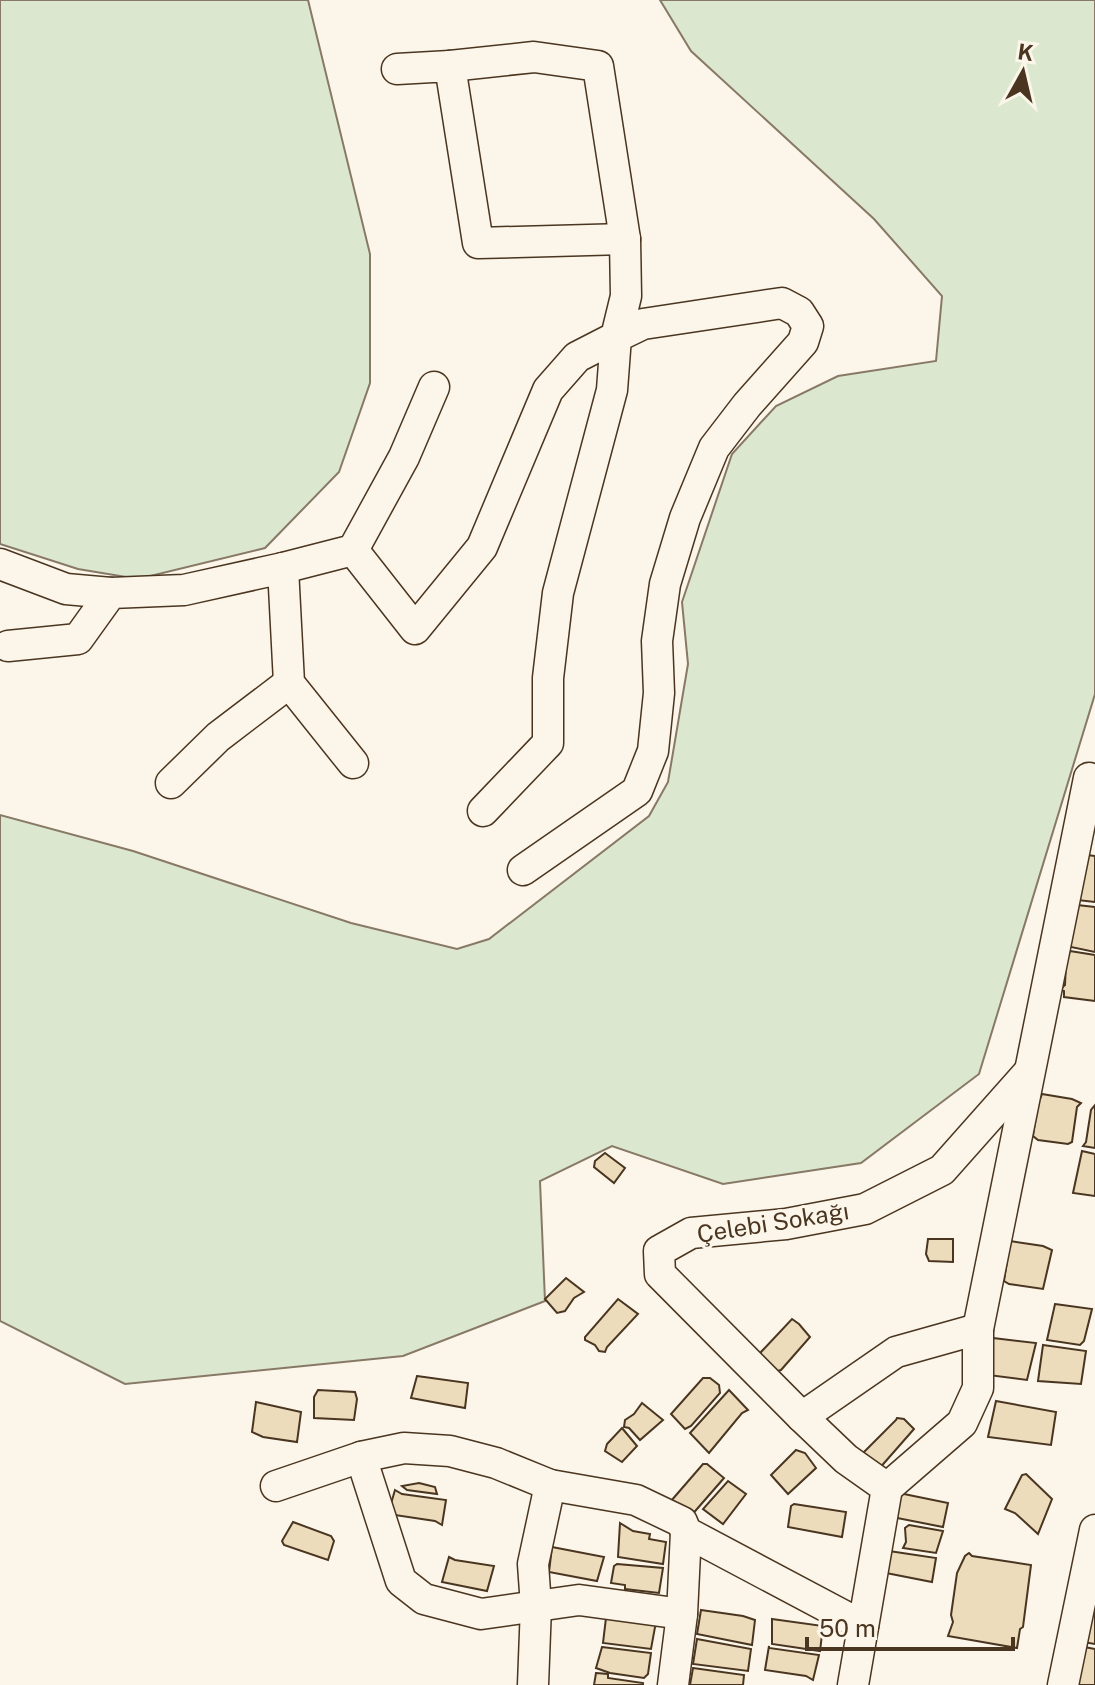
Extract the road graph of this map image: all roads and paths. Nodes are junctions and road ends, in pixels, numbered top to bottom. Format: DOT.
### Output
graph roads {
  1 [pos="450,66"];
  2 [pos="397,69"];
  3 [pos="625,239"];
  4 [pos="616,337"];
  5 [pos="434,387"];
  6 [pos="353,550"];
  7 [pos="0,564"];
  8 [pos="283,568"];
  9 [pos="111,593"];
  10 [pos="8,646"];
  11 [pos="289,683"];
  12 [pos="353,763"];
  13 [pos="1089,778"];
  14 [pos="171,783"];
  15 [pos="483,811"];
  16 [pos="523,870"];
  17 [pos="1029,1072"];
  18 [pos="978,1329"];
  19 [pos="802,1417"];
  20 [pos="361,1457"];
  21 [pos="550,1485"];
  22 [pos="276,1486"];
  23 [pos="887,1488"];
  24 [pos="1095,1530"];
  25 [pos="686,1532"];
  26 [pos="536,1606"];
  27 [pos="682,1614"];
  28 [pos="863,1626"];
  29 [pos="533,1685"];
  30 [pos="673,1685"];
  31 [pos="853,1685"];
  32 [pos="1063,1685"];
  1 -- 2 [label="street"];
  1 -- 3 [label="street"];
  1 -- 3 [label="street"];
  3 -- 4 [label="street"];
  4 -- 6 [label="street"];
  4 -- 15 [label="street"];
  4 -- 16 [label="street"];
  5 -- 6 [label="street"];
  6 -- 8 [label="street"];
  7 -- 9 [label="street"];
  8 -- 9 [label="street"];
  8 -- 11 [label="street"];
  9 -- 10 [label="street"];
  11 -- 12 [label="street"];
  11 -- 14 [label="street"];
  13 -- 17 [label="street"];
  17 -- 18 [label="street"];
  17 -- 19 [label="street, Çelebi Sokağı"];
  18 -- 19 [label="street"];
  18 -- 23 [label="street"];
  19 -- 23 [label="street, Çelebi Sokağı"];
  20 -- 21 [label="street"];
  20 -- 22 [label="street"];
  20 -- 26 [label="street"];
  21 -- 25 [label="street"];
  21 -- 26 [label="street"];
  23 -- 28 [label="street"];
  24 -- 32 [label="street"];
  25 -- 27 [label="street"];
  25 -- 28 [label="street"];
  26 -- 27 [label="street"];
  26 -- 29 [label="street"];
  27 -- 30 [label="street"];
  28 -- 31 [label="street"];
}
